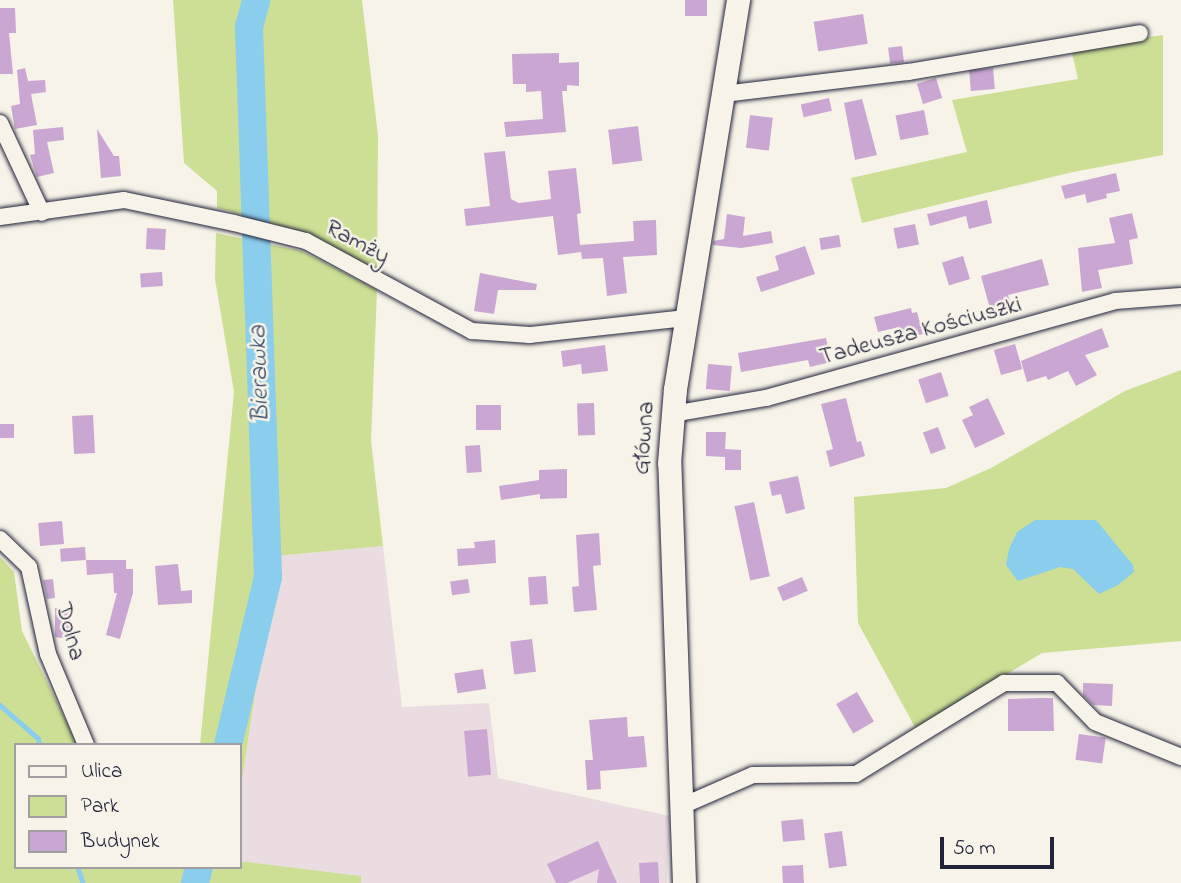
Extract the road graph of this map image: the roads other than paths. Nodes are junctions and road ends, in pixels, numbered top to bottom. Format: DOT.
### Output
graph roads {
  1 [pos="738,0"];
  2 [pos="1140,33"];
  3 [pos="723,94"];
  4 [pos="0,123"];
  5 [pos="42,213"];
  6 [pos="0,217"];
  7 [pos="1181,296"];
  8 [pos="687,318"];
  9 [pos="672,414"];
  10 [pos="0,539"];
  11 [pos="85,743"];
  12 [pos="1181,757"];
  13 [pos="682,806"];
  14 [pos="684,883"];
  1 -- 3 [label="main road, Główna"];
  2 -- 3 [label="street"];
  3 -- 8 [label="main road, Główna"];
  4 -- 5 [label="street"];
  5 -- 6 [label="street, Ramży"];
  5 -- 8 [label="street, Ramży"];
  7 -- 9 [label="street, Tadeusza Kościuszki"];
  8 -- 9 [label="main road, Główna"];
  9 -- 13 [label="main road, Główna"];
  10 -- 11 [label="street, Dolna"];
  12 -- 13 [label="street"];
  13 -- 14 [label="main road, Główna"];
}
